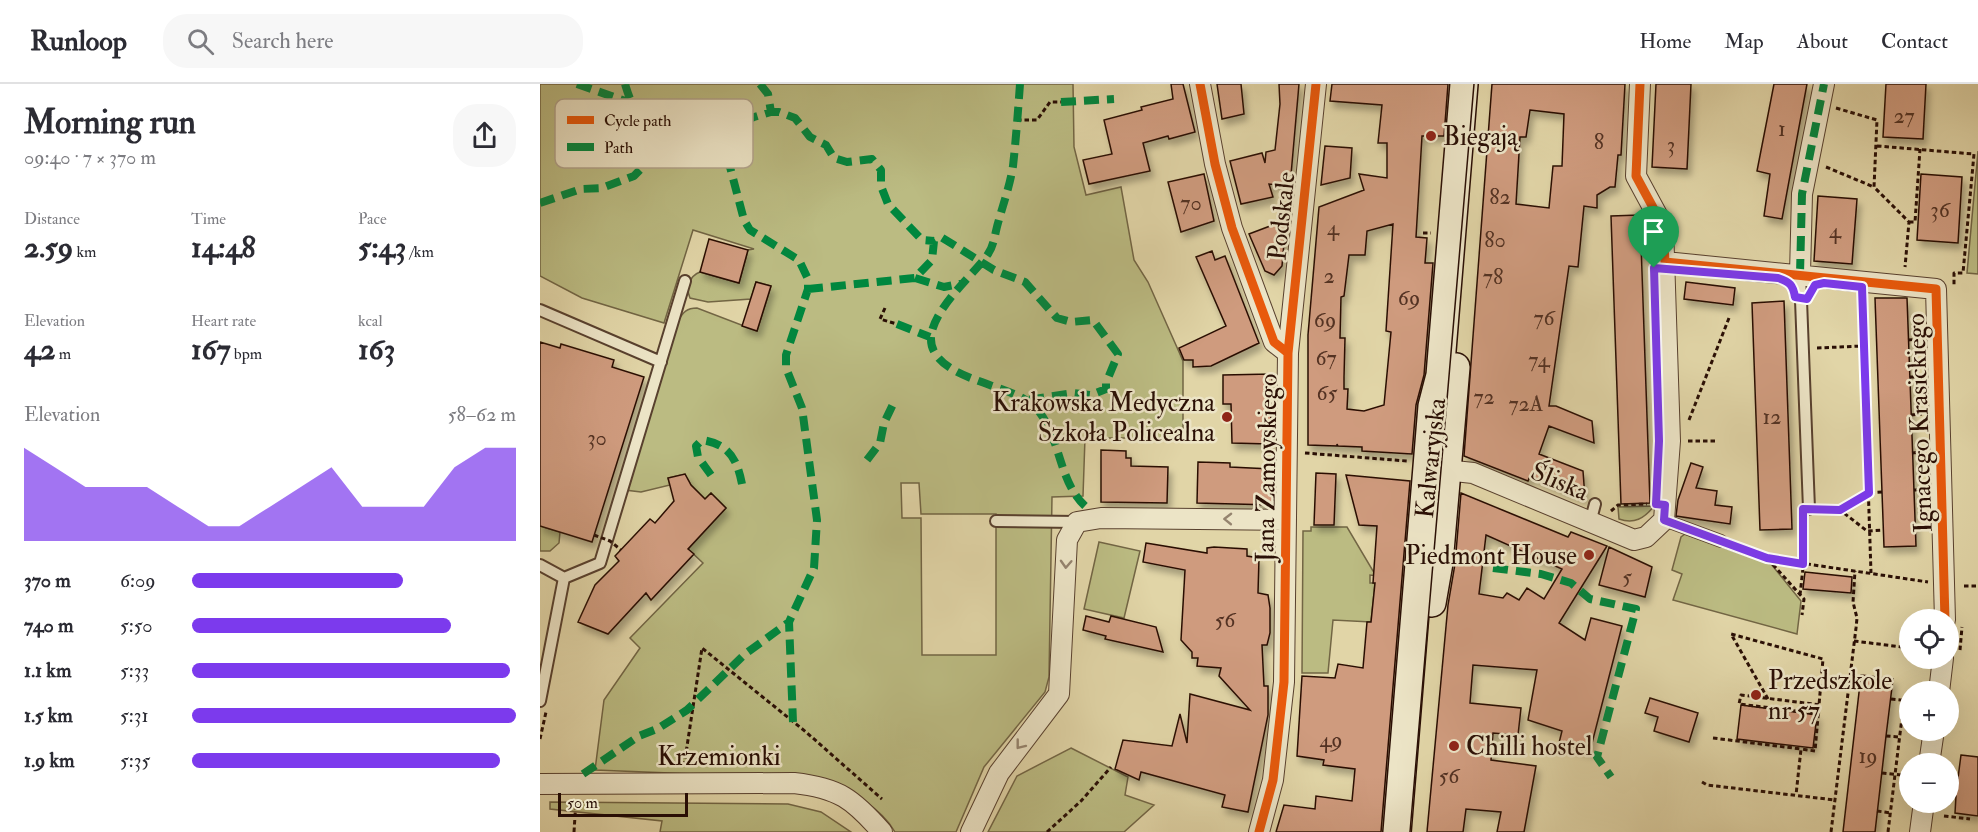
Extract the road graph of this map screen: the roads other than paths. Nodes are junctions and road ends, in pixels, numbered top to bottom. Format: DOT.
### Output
graph roads {
  1 [pos="1200,84"];
  2 [pos="1316,84"];
  3 [pos="1464,84"];
  4 [pos="1481,84"];
  5 [pos="1640,84"];
  6 [pos="1822,94"];
  7 [pos="1665,262"];
  8 [pos="1800,274"];
  9 [pos="685,281"];
  10 [pos="540,310"];
  11 [pos="1288,353"];
  12 [pos="660,362"];
  13 [pos="1430,467"];
  14 [pos="1809,509"];
  15 [pos="1664,512"];
  16 [pos="1286,520"];
  17 [pos="996,521"];
  18 [pos="1077,522"];
  19 [pos="1722,542"];
  20 [pos="540,565"];
  21 [pos="564,578"];
  22 [pos="1945,609"];
  23 [pos="540,700"];
  24 [pos="540,784"];
  25 [pos="1923,813"];
  26 [pos="882,832"];
  27 [pos="971,832"];
  28 [pos="1260,832"];
  29 [pos="1397,832"];
  30 [pos="1414,832"];
  31 [pos="1920,832"];
  1 -- 11 [label="street, Jana Zamoyskiego"];
  2 -- 11 [label="street, Podskale"];
  3 -- 13 [label="street, Kalwaryjska"];
  4 -- 13 [label="street, Kalwaryjska"];
  5 -- 7 [label="street"];
  6 -- 8 [label="street"];
  7 -- 8 [label="street"];
  7 -- 15 [label="street"];
  8 -- 14 [label="lane"];
  8 -- 22 [label="street, Ignacego Krasickiego"];
  9 -- 12 [label="lane"];
  10 -- 12 [label="lane"];
  11 -- 16 [label="street, Jana Zamoyskiego"];
  12 -- 21 [label="lane"];
  13 -- 15 [label="street, Śliska"];
  13 -- 29 [label="street, Kalwaryjska"];
  13 -- 30 [label="street, Kalwaryjska"];
  15 -- 19 [label="lane"];
  16 -- 18 [label="street, one-way"];
  16 -- 28 [label="street, Jana Zamoyskiego"];
  17 -- 18 [label="lane"];
  18 -- 27 [label="street, one-way"];
  20 -- 21 [label="lane"];
  21 -- 23 [label="lane"];
  24 -- 26 [label="street, Krzemionki"];
  25 -- 31 [label="street"];
}
